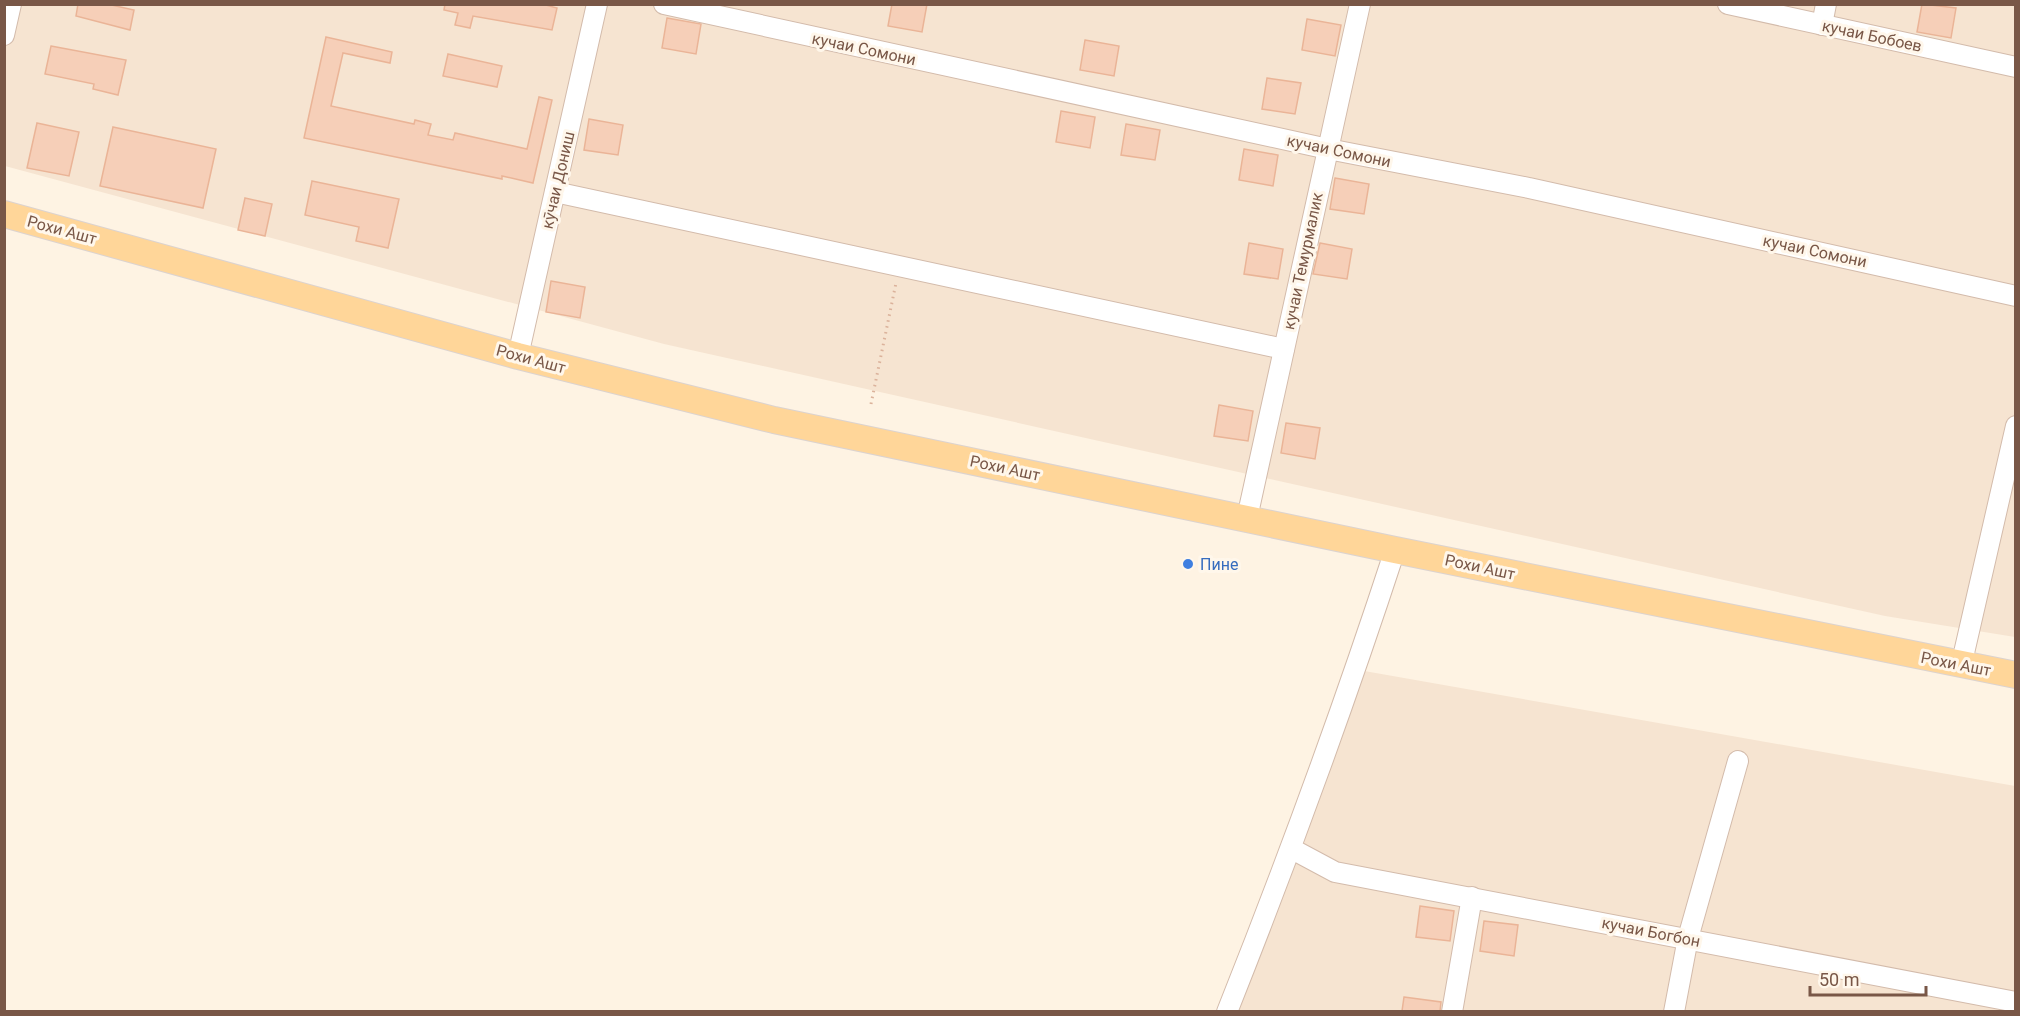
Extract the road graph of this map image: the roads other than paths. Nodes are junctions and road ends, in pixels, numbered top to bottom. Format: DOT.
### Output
graph roads {
  1 [pos="11,4"];
  2 [pos="597,4"];
  3 [pos="664,4"];
  4 [pos="1360,4"];
  5 [pos="1728,4"];
  6 [pos="1826,4"];
  7 [pos="1822,25"];
  8 [pos="4,35"];
  9 [pos="2016,67"];
  10 [pos="1328,149"];
  11 [pos="555,192"];
  12 [pos="4,214"];
  13 [pos="2016,296"];
  14 [pos="1284,349"];
  15 [pos="518,356"];
  16 [pos="2016,426"];
  17 [pos="1247,518"];
  18 [pos="1395,550"];
  19 [pos="1962,666"];
  20 [pos="2016,675"];
  21 [pos="1738,761"];
  22 [pos="1292,849"];
  23 [pos="1472,897"];
  24 [pos="1688,938"];
  25 [pos="2016,1002"];
  26 [pos="1227,1011"];
  27 [pos="1452,1011"];
  28 [pos="1674,1011"];
  1 -- 8 [label="street"];
  2 -- 11 [label="street, кӯчаи Дониш"];
  3 -- 10 [label="street, кучаи Сомони"];
  4 -- 10 [label="street, кучаи Темурмалик"];
  5 -- 7 [label="street, кучаи Бобоев"];
  6 -- 7 [label="street"];
  7 -- 9 [label="street, кучаи Бобоев"];
  10 -- 13 [label="street, кучаи Сомони"];
  10 -- 14 [label="street, кучаи Темурмалик"];
  11 -- 14 [label="street"];
  11 -- 15 [label="street, кӯчаи Дониш"];
  12 -- 15 [label="main road, Рохи Ашт"];
  14 -- 17 [label="street, кучаи Темурмалик"];
  15 -- 17 [label="main road, Рохи Ашт"];
  16 -- 19 [label="street"];
  17 -- 18 [label="main road, Рохи Ашт"];
  18 -- 19 [label="main road, Рохи Ашт"];
  18 -- 22 [label="street"];
  19 -- 20 [label="main road, Рохи Ашт"];
  21 -- 24 [label="street"];
  22 -- 23 [label="street, кучаи Богбон"];
  22 -- 26 [label="street"];
  23 -- 24 [label="street, кучаи Богбон"];
  23 -- 27 [label="street"];
  24 -- 25 [label="street, кучаи Богбон"];
  24 -- 28 [label="street"];
}
